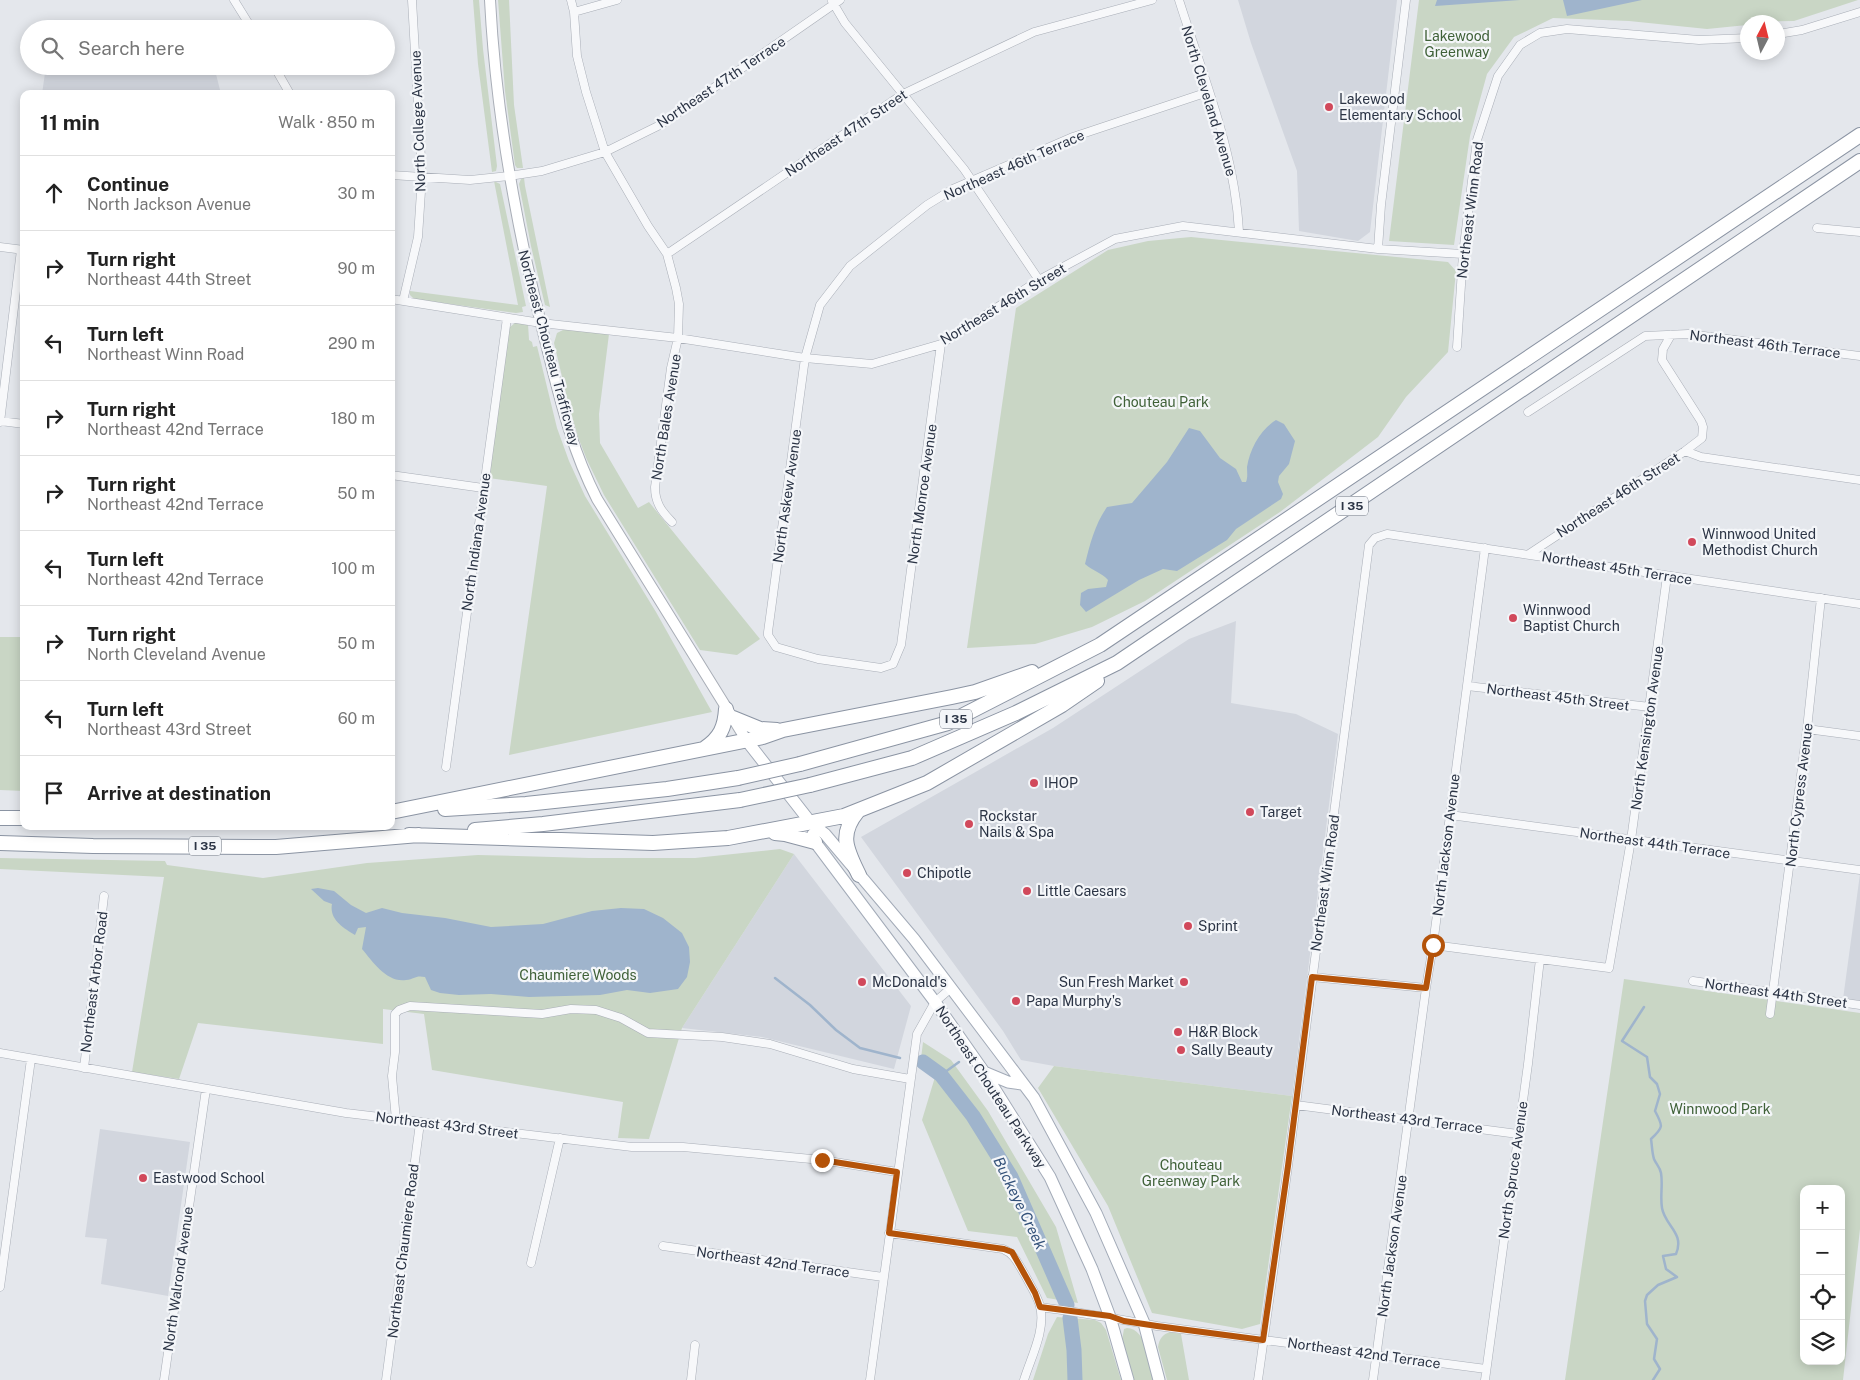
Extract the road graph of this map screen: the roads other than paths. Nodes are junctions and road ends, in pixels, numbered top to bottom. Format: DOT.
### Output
graph roads {
  1 [pos="234,0"];
  2 [pos="412,0"];
  3 [pos="490,0"];
  4 [pos="571,0"];
  5 [pos="617,0"];
  6 [pos="1152,0"];
  7 [pos="1179,0"];
  8 [pos="1406,0"];
  9 [pos="835,1"];
  10 [pos="574,12"];
  11 [pos="1860,12"];
  12 [pos="246,20"];
  13 [pos="1785,33"];
  14 [pos="1740,38"];
  15 [pos="279,75"];
  16 [pos="288,90"];
  17 [pos="1208,92"];
  18 [pos="903,94"];
  19 [pos="1860,135"];
  20 [pos="605,152"];
  21 [pos="1860,161"];
  22 [pos="395,174"];
  23 [pos="422,176"];
  24 [pos="509,176"];
  25 [pos="972,180"];
  26 [pos="1817,228"];
  27 [pos="1239,232"];
  28 [pos="1860,232"];
  29 [pos="0,247"];
  30 [pos="1378,249"];
  31 [pos="20,250"];
  32 [pos="667,254"];
  33 [pos="1463,254"];
  34 [pos="20,266"];
  35 [pos="1039,280"];
  36 [pos="395,300"];
  37 [pos="404,301"];
  38 [pos="507,318"];
  39 [pos="541,322"];
  40 [pos="1671,335"];
  41 [pos="678,338"];
  42 [pos="941,344"];
  43 [pos="1457,347"];
  44 [pos="1860,356"];
  45 [pos="806,358"];
  46 [pos="1528,412"];
  47 [pos="0,421"];
  48 [pos="20,424"];
  49 [pos="1685,452"];
  50 [pos="395,476"];
  51 [pos="1860,480"];
  52 [pos="484,488"];
  53 [pos="672,522"];
  54 [pos="1376,538"];
  55 [pos="1485,548"];
  56 [pos="1529,554"];
  57 [pos="1667,576"];
  58 [pos="1821,598"];
  59 [pos="1860,604"];
  60 [pos="768,635"];
  61 [pos="1100,645"];
  62 [pos="1117,663"];
  63 [pos="1467,686"];
  64 [pos="1650,707"];
  65 [pos="730,714"];
  66 [pos="1807,729"];
  67 [pos="783,730"];
  68 [pos="1860,736"];
  69 [pos="747,741"];
  70 [pos="702,750"];
  71 [pos="446,768"];
  72 [pos="858,810"];
  73 [pos="395,812"];
  74 [pos="395,813"];
  75 [pos="1450,814"];
  76 [pos="0,818"];
  77 [pos="20,818"];
  78 [pos="811,823"];
  79 [pos="764,832"];
  80 [pos="409,835"];
  81 [pos="1631,840"];
  82 [pos="815,842"];
  83 [pos="0,843"];
  84 [pos="1791,861"];
  85 [pos="1860,870"];
  86 [pos="859,875"];
  87 [pos="104,896"];
  88 [pos="1433,945"];
  89 [pos="1540,959"];
  90 [pos="1312,977"];
  91 [pos="1693,981"];
  92 [pos="951,988"];
  93 [pos="1426,988"];
  94 [pos="1773,992"];
  95 [pos="935,1002"];
  96 [pos="1860,1005"];
  97 [pos="1770,1014"];
  98 [pos="0,1053"];
  99 [pos="31,1059"];
  100 [pos="84,1068"];
  101 [pos="984,1072"];
  102 [pos="910,1079"];
  103 [pos="1022,1084"];
  104 [pos="206,1089"];
  105 [pos="1296,1105"];
  106 [pos="1409,1119"];
  107 [pos="396,1120"];
  108 [pos="420,1123"];
  109 [pos="1518,1134"];
  110 [pos="560,1138"];
  111 [pos="897,1172"];
  112 [pos="889,1233"];
  113 [pos="664,1246"];
  114 [pos="531,1263"];
  115 [pos="883,1277"];
  116 [pos="0,1286"];
  117 [pos="1040,1307"];
  118 [pos="1110,1316"];
  119 [pos="1144,1324"];
  120 [pos="1263,1340"];
  121 [pos="695,1345"];
  122 [pos="1377,1356"];
  123 [pos="1486,1369"];
  124 [pos="164,1380"];
  125 [pos="386,1380"];
  126 [pos="691,1380"];
  127 [pos="870,1380"];
  128 [pos="1024,1380"];
  129 [pos="1128,1380"];
  130 [pos="1159,1380"];
  131 [pos="1258,1380"];
  132 [pos="1374,1380"];
  133 [pos="1485,1380"];
  1 -- 12 [label="street"];
  2 -- 23 [label="street, North College Avenue"];
  3 -- 24 [label="main road, Northeast Chouteau Trafficway"];
  4 -- 10 [label="street, North Bales Avenue"];
  5 -- 10 [label="street"];
  6 -- 18 [label="street, Northeast 47th Street"];
  7 -- 17 [label="street, North Cleveland Avenue"];
  8 -- 30 [label="street"];
  9 -- 18 [label="street"];
  9 -- 20 [label="street, Northeast 47th Terrace"];
  10 -- 20 [label="street, North Bales Avenue"];
  11 -- 13 [label="street"];
  14 -- 33 [label="street, Northeast Winn Road"];
  15 -- 16 [label="street"];
  17 -- 25 [label="street, Northeast 46th Terrace"];
  17 -- 27 [label="street, North Cleveland Avenue"];
  18 -- 25 [label="street"];
  18 -- 32 [label="street, Northeast 47th Street"];
  19 -- 61 [label="highway, I 35"];
  20 -- 24 [label="street, Northeast 47th Terrace"];
  20 -- 32 [label="street, North Bales Avenue"];
  21 -- 62 [label="highway, I 35"];
  22 -- 23 [label="street, Northeast 47th Terrace"];
  23 -- 24 [label="street, Northeast 47th Terrace"];
  23 -- 37 [label="street, North College Avenue"];
  24 -- 39 [label="main road, Northeast Chouteau Trafficway"];
  25 -- 35 [label="street"];
  25 -- 45 [label="street, Northeast 46th Terrace"];
  26 -- 28 [label="street"];
  27 -- 30 [label="street, Northeast 46th Street"];
  27 -- 35 [label="street, Northeast 46th Street"];
  29 -- 31 [label="street"];
  30 -- 33 [label="street, Northeast 46th Street"];
  32 -- 41 [label="street, North Bales Avenue"];
  33 -- 43 [label="street, Northeast Winn Road"];
  34 -- 47 [label="street"];
  35 -- 42 [label="street, Northeast 46th Street"];
  36 -- 37 [label="street, Northeast 46th Street"];
  37 -- 38 [label="street, Northeast 46th Street"];
  38 -- 39 [label="street, Northeast 46th Street"];
  38 -- 52 [label="street, North Indiana Avenue"];
  39 -- 41 [label="street, Northeast 46th Street"];
  39 -- 65 [label="main road, Northeast Chouteau Trafficway"];
  40 -- 44 [label="street, Northeast 46th Terrace"];
  40 -- 46 [label="street, Northeast 46th Terrace"];
  40 -- 49 [label="street"];
  41 -- 45 [label="street, Northeast 46th Street"];
  41 -- 53 [label="street, North Bales Avenue"];
  42 -- 45 [label="street, Northeast 46th Street"];
  42 -- 60 [label="street, North Monroe Avenue"];
  45 -- 60 [label="street, North Askew Avenue"];
  47 -- 48 [label="street"];
  49 -- 51 [label="street, Northeast 46th Street"];
  49 -- 56 [label="street, Northeast 46th Street"];
  50 -- 52 [label="street"];
  52 -- 71 [label="street, North Indiana Avenue"];
  54 -- 55 [label="street, Northeast 45th Terrace"];
  54 -- 90 [label="street, Northeast Winn Road"];
  55 -- 56 [label="street, Northeast 45th Terrace"];
  55 -- 63 [label="street, North Jackson Avenue"];
  56 -- 57 [label="street, Northeast 45th Terrace"];
  57 -- 58 [label="street, Northeast 45th Terrace"];
  57 -- 64 [label="street, North Kensington Avenue"];
  58 -- 59 [label="street, Northeast 45th Terrace"];
  58 -- 66 [label="street, North Cypress Avenue"];
  61 -- 67 [label="highway"];
  61 -- 74 [label="highway, I 35, bridge"];
  62 -- 72 [label="highway"];
  62 -- 80 [label="highway, I 35, bridge"];
  63 -- 64 [label="street, Northeast 45th Street"];
  63 -- 75 [label="street, North Jackson Avenue"];
  64 -- 81 [label="street, North Kensington Avenue"];
  65 -- 67 [label="highway"];
  65 -- 69 [label="main road, Northeast Chouteau Trafficway"];
  65 -- 70 [label="highway"];
  66 -- 68 [label="street"];
  66 -- 84 [label="street, North Cypress Avenue"];
  67 -- 69 [label="highway"];
  69 -- 70 [label="highway"];
  69 -- 78 [label="main road"];
  70 -- 73 [label="highway"];
  72 -- 78 [label="highway"];
  72 -- 86 [label="highway"];
  75 -- 81 [label="street, Northeast 44th Terrace"];
  75 -- 88 [label="street, North Jackson Avenue"];
  76 -- 77 [label="highway"];
  78 -- 79 [label="highway"];
  78 -- 82 [label="main road, Northeast Chouteau Parkway"];
  78 -- 86 [label="main road, Northeast Chouteau Parkway"];
  79 -- 80 [label="highway"];
  79 -- 82 [label="highway"];
  80 -- 83 [label="highway, I 35"];
  81 -- 84 [label="street, Northeast 44th Terrace"];
  81 -- 89 [label="street, North Kensington Avenue"];
  82 -- 95 [label="main road, Northeast Chouteau Parkway"];
  84 -- 85 [label="street, Northeast 44th Terrace"];
  84 -- 94 [label="street, North Cypress Avenue"];
  86 -- 92 [label="main road, Northeast Chouteau Parkway"];
  87 -- 100 [label="street, Northeast Arbor Road"];
  88 -- 89 [label="street"];
  88 -- 93 [label="street, North Jackson Avenue"];
  89 -- 109 [label="street, North Spruce Avenue"];
  90 -- 93 [label="street"];
  90 -- 105 [label="street, Northeast Winn Road"];
  91 -- 94 [label="street, Northeast 44th Street"];
  92 -- 95 [label="street"];
  92 -- 103 [label="main road, Northeast Chouteau Parkway"];
  93 -- 106 [label="street, North Jackson Avenue"];
  94 -- 96 [label="street, Northeast 44th Street"];
  94 -- 97 [label="street, North Cypress Avenue"];
  95 -- 101 [label="main road, Northeast Chouteau Parkway"];
  95 -- 102 [label="street"];
  98 -- 99 [label="street, Northeast 43rd Street"];
  99 -- 100 [label="street, Northeast 43rd Street"];
  99 -- 116 [label="street"];
  100 -- 104 [label="street, Northeast 43rd Street"];
  101 -- 103 [label="main road"];
  101 -- 118 [label="main road, Northeast Chouteau Parkway"];
  102 -- 107 [label="street"];
  102 -- 111 [label="street"];
  103 -- 119 [label="main road, Northeast Chouteau Parkway"];
  104 -- 107 [label="street, Northeast 43rd Street"];
  104 -- 124 [label="street, North Walrond Avenue"];
  105 -- 106 [label="street, Northeast 43rd Terrace"];
  105 -- 120 [label="street, Northeast Winn Road"];
  106 -- 109 [label="street, Northeast 43rd Terrace"];
  106 -- 122 [label="street, North Jackson Avenue"];
  107 -- 108 [label="street, Northeast 43rd Street"];
  108 -- 110 [label="street, Northeast 43rd Street"];
  108 -- 125 [label="street, Northeast Chaumiere Road"];
  109 -- 123 [label="street, North Spruce Avenue"];
  110 -- 111 [label="street, Northeast 43rd Street"];
  110 -- 114 [label="street"];
  111 -- 112 [label="street"];
  112 -- 115 [label="street"];
  112 -- 117 [label="street"];
  113 -- 115 [label="street, Northeast 42nd Terrace"];
  115 -- 127 [label="street"];
  117 -- 118 [label="street, Northeast 42nd Terrace"];
  117 -- 128 [label="street"];
  118 -- 119 [label="street, Northeast 42nd Terrace"];
  118 -- 129 [label="main road, Northeast Chouteau Parkway"];
  119 -- 120 [label="street, Northeast 42nd Terrace"];
  119 -- 130 [label="main road, Northeast Chouteau Parkway"];
  120 -- 122 [label="street, Northeast 42nd Terrace"];
  120 -- 131 [label="street, Northeast Winn Road"];
  121 -- 126 [label="street"];
  122 -- 123 [label="street, Northeast 42nd Terrace"];
  122 -- 132 [label="street, North Jackson Avenue"];
  123 -- 133 [label="street, North Spruce Avenue"];
}
